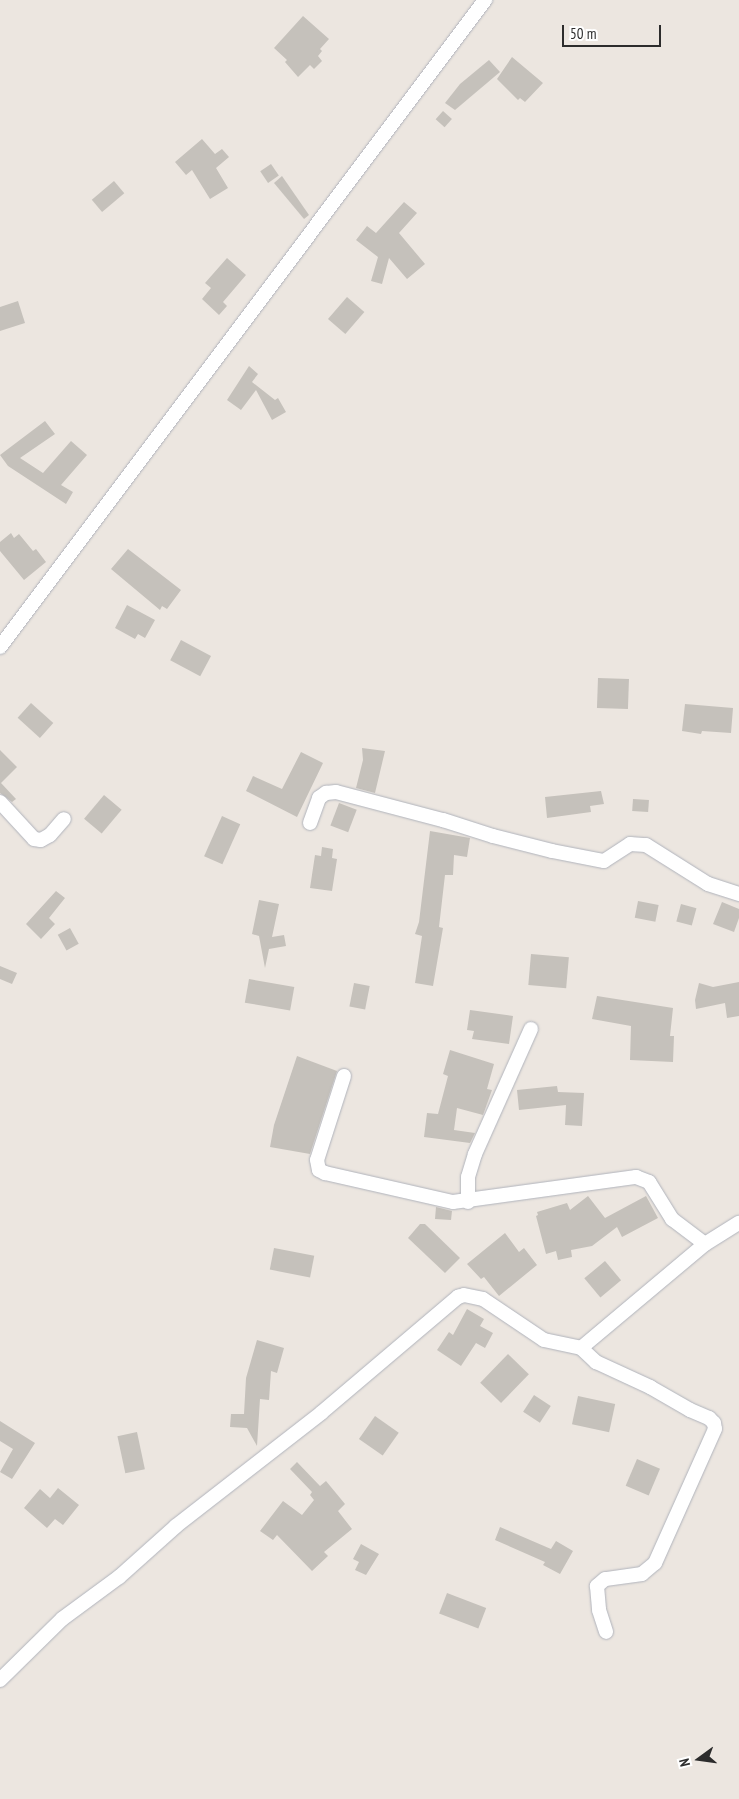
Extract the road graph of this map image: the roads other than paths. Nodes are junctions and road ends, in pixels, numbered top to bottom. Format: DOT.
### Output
graph roads {
  1 [pos="485,0"];
  2 [pos="2,641"];
  3 [pos="0,802"];
  4 [pos="64,819"];
  5 [pos="310,823"];
  6 [pos="739,894"];
  7 [pos="531,1029"];
  8 [pos="344,1076"];
  9 [pos="468,1202"];
  10 [pos="739,1223"];
  11 [pos="705,1244"];
  12 [pos="581,1348"];
  13 [pos="606,1632"];
  14 [pos="0,1680"];
  1 -- 2 [label="street"];
  3 -- 4 [label="street"];
  5 -- 6 [label="street"];
  7 -- 9 [label="street"];
  8 -- 9 [label="street"];
  9 -- 11 [label="street"];
  10 -- 11 [label="street"];
  11 -- 12 [label="street"];
  12 -- 13 [label="street"];
  12 -- 14 [label="street"];
}
